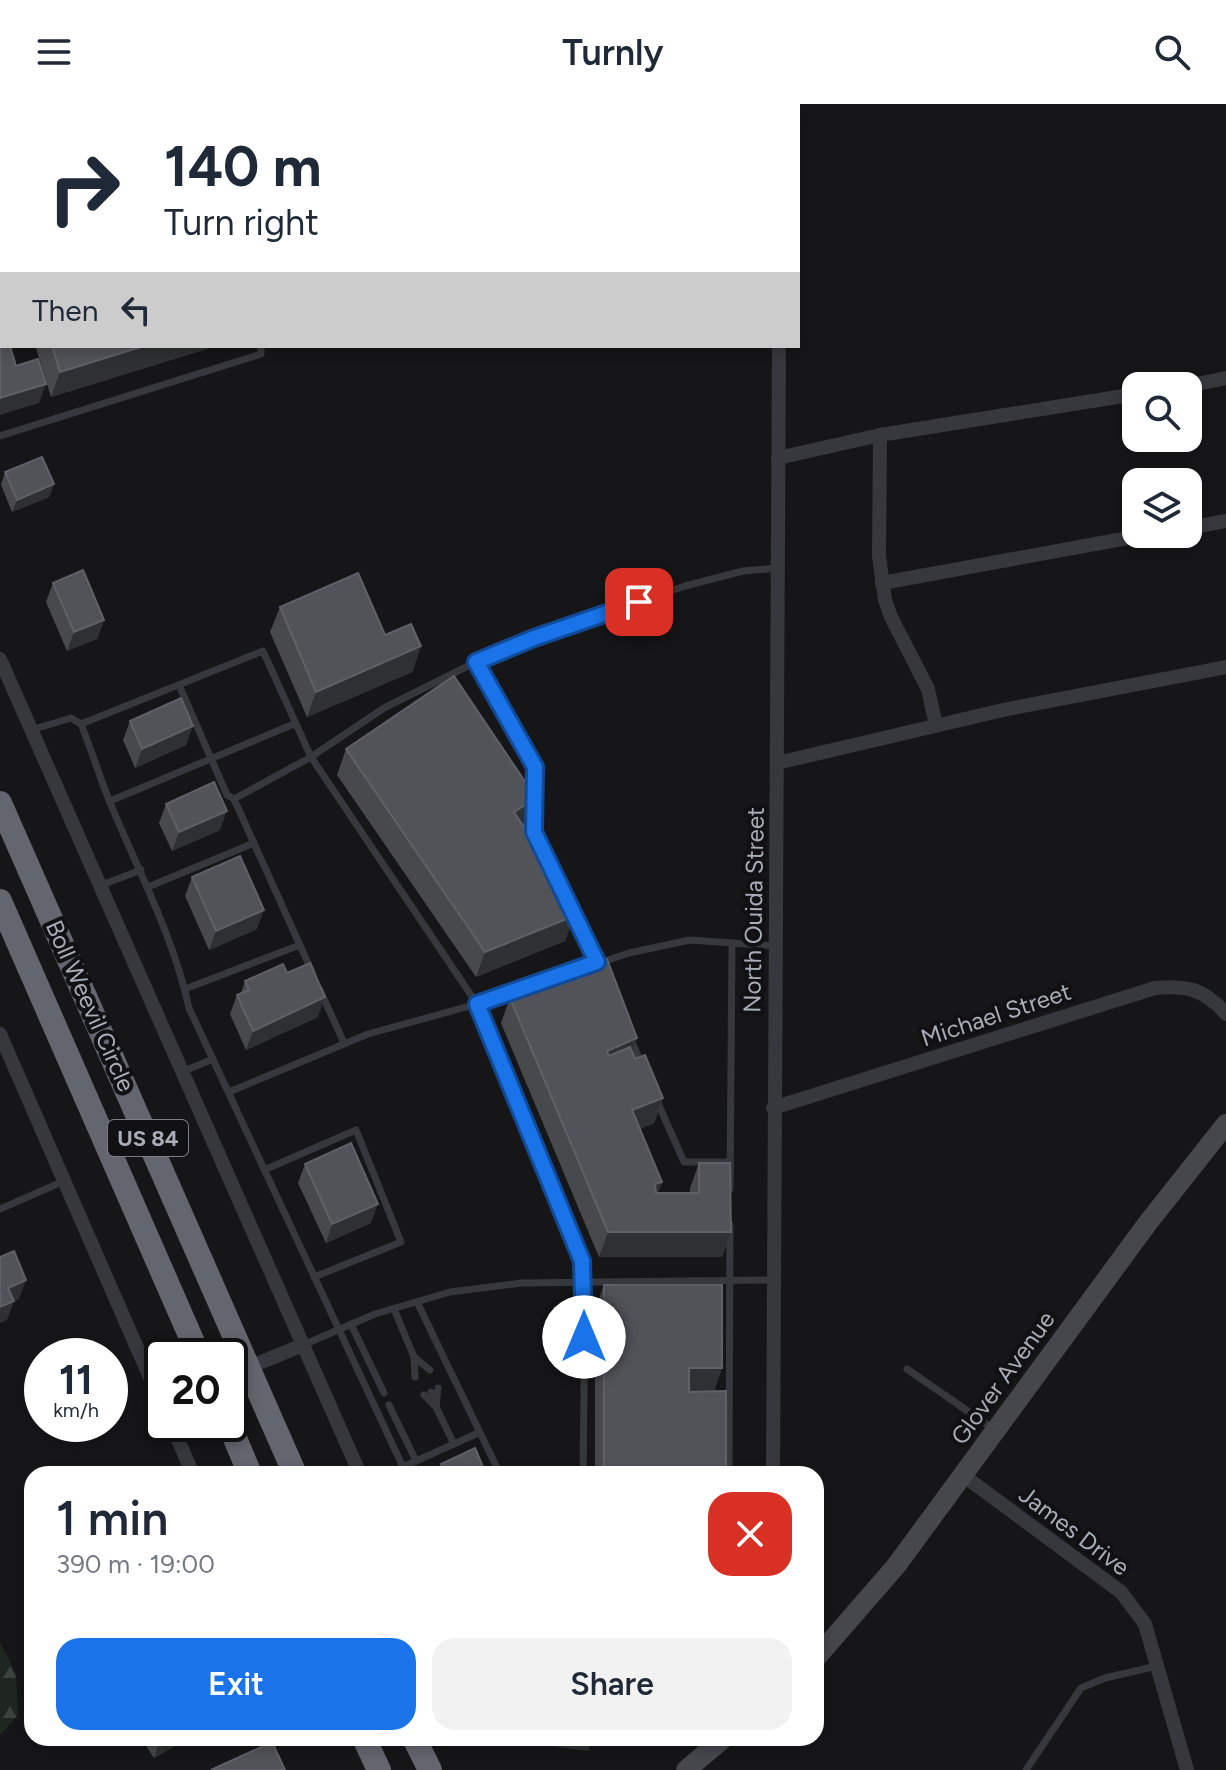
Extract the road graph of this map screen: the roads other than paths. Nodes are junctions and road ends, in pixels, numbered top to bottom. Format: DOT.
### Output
graph roads {
  1 [pos="261,348"];
  2 [pos="779,348"];
  3 [pos="1226,378"];
  4 [pos="1202,383"];
  5 [pos="1122,396"];
  6 [pos="880,435"];
  7 [pos="0,436"];
  8 [pos="778,458"];
  9 [pos="1226,521"];
  10 [pos="1202,525"];
  11 [pos="1122,539"];
  12 [pos="778,568"];
  13 [pos="882,583"];
  14 [pos="0,659"];
  15 [pos="476,662"];
  16 [pos="1226,667"];
  17 [pos="179,685"];
  18 [pos="81,724"];
  19 [pos="294,724"];
  20 [pos="936,725"];
  21 [pos="31,730"];
  22 [pos="311,757"];
  23 [pos="210,759"];
  24 [pos="777,763"];
  25 [pos="234,799"];
  26 [pos="110,801"];
  27 [pos="0,803"];
  28 [pos="254,843"];
  29 [pos="141,870"];
  30 [pos="559,884"];
  31 [pos="99,886"];
  32 [pos="148,887"];
  33 [pos="566,897"];
  34 [pos="0,901"];
  35 [pos="732,943"];
  36 [pos="300,945"];
  37 [pos="775,946"];
  38 [pos="597,962"];
  39 [pos="603,977"];
  40 [pos="185,989"];
  41 [pos="477,1004"];
  42 [pos="1226,1014"];
  43 [pos="0,1034"];
  44 [pos="628,1034"];
  45 [pos="344,1043"];
  46 [pos="213,1059"];
  47 [pos="181,1072"];
  48 [pos="647,1077"];
  49 [pos="653,1091"];
  50 [pos="229,1092"];
  51 [pos="773,1108"];
  52 [pos="1226,1124"];
  53 [pos="730,1162"];
  54 [pos="264,1170"];
  55 [pos="64,1181"];
  56 [pos="730,1192"];
  57 [pos="0,1209"];
  58 [pos="730,1221"];
  59 [pos="314,1277"];
  60 [pos="730,1280"];
  61 [pos="773,1280"];
  62 [pos="584,1282"];
  63 [pos="417,1302"];
  64 [pos="394,1309"];
  65 [pos="351,1324"];
  66 [pos="338,1330"];
  67 [pos="191,1338"];
  68 [pos="225,1338"];
  69 [pos="303,1345"];
  70 [pos="414,1357"];
  71 [pos="144,1364"];
  72 [pos="248,1367"];
  73 [pos="907,1369"];
  74 [pos="248,1388"];
  75 [pos="384,1393"];
  76 [pos="389,1405"];
  77 [pos="436,1407"];
  78 [pos="996,1431"];
  79 [pos="478,1433"];
  80 [pos="179,1442"];
  81 [pos="237,1442"];
  82 [pos="454,1444"];
  83 [pos="416,1461"];
  84 [pos="189,1466"];
  85 [pos="247,1466"];
  86 [pos="291,1466"];
  87 [pos="356,1466"];
  88 [pos="402,1466"];
  89 [pos="410,1466"];
  90 [pos="496,1466"];
  91 [pos="583,1466"];
  92 [pos="729,1466"];
  93 [pos="773,1466"];
  94 [pos="964,1476"];
  95 [pos="824,1649"];
  96 [pos="1159,1665"];
  97 [pos="269,1746"];
  98 [pos="365,1746"];
  99 [pos="418,1746"];
  100 [pos="714,1746"];
  101 [pos="266,1754"];
  102 [pos="379,1770"];
  103 [pos="430,1770"];
  104 [pos="686,1770"];
  105 [pos="1026,1770"];
  106 [pos="1187,1770"];
  1 -- 7 [label="lane"];
  2 -- 8 [label="street, North Ouida Street"];
  3 -- 4 [label="street"];
  5 -- 6 [label="street"];
  6 -- 8 [label="street"];
  6 -- 13 [label="street"];
  8 -- 12 [label="street, North Ouida Street"];
  9 -- 10 [label="street"];
  11 -- 13 [label="street"];
  12 -- 15 [label="lane"];
  12 -- 24 [label="street, North Ouida Street"];
  13 -- 20 [label="street"];
  14 -- 21 [label="street"];
  15 -- 22 [label="lane"];
  15 -- 30 [label="lane"];
  16 -- 20 [label="street"];
  17 -- 18 [label="lane"];
  17 -- 19 [label="lane"];
  17 -- 23 [label="lane"];
  18 -- 21 [label="lane"];
  18 -- 26 [label="lane"];
  19 -- 22 [label="lane"];
  19 -- 23 [label="lane"];
  20 -- 24 [label="street"];
  21 -- 31 [label="street"];
  22 -- 25 [label="lane"];
  22 -- 41 [label="lane"];
  23 -- 25 [label="lane"];
  23 -- 26 [label="lane"];
  24 -- 37 [label="street, North Ouida Street"];
  25 -- 28 [label="lane"];
  26 -- 29 [label="lane"];
  27 -- 68 [label="highway, Boll Weevil Circle / US 84"];
  28 -- 32 [label="lane"];
  28 -- 36 [label="lane"];
  29 -- 31 [label="lane"];
  29 -- 32 [label="lane"];
  31 -- 47 [label="street"];
  32 -- 40 [label="lane"];
  33 -- 38 [label="lane"];
  34 -- 67 [label="highway, Boll Weevil Circle / US 84"];
  35 -- 37 [label="lane"];
  35 -- 38 [label="lane"];
  35 -- 53 [label="lane"];
  36 -- 40 [label="lane"];
  36 -- 45 [label="lane"];
  37 -- 51 [label="street, North Ouida Street"];
  38 -- 39 [label="lane"];
  38 -- 41 [label="lane"];
  40 -- 46 [label="lane"];
  41 -- 45 [label="lane"];
  41 -- 62 [label="lane"];
  42 -- 51 [label="street, Michael Street"];
  43 -- 55 [label="street"];
  44 -- 48 [label="lane"];
  45 -- 50 [label="lane"];
  46 -- 47 [label="lane"];
  46 -- 50 [label="lane"];
  47 -- 69 [label="street"];
  49 -- 53 [label="lane"];
  50 -- 54 [label="lane"];
  51 -- 61 [label="street, North Ouida Street"];
  52 -- 78 [label="main road, Glover Avenue"];
  53 -- 56 [label="lane"];
  54 -- 59 [label="lane"];
  54 -- 59 [label="lane"];
  55 -- 57 [label="lane"];
  55 -- 71 [label="street"];
  58 -- 60 [label="lane"];
  59 -- 66 [label="lane"];
  60 -- 61 [label="lane"];
  60 -- 62 [label="lane"];
  60 -- 92 [label="lane"];
  61 -- 93 [label="street, North Ouida Street"];
  62 -- 63 [label="lane"];
  62 -- 91 [label="lane"];
  63 -- 64 [label="lane"];
  63 -- 79 [label="lane"];
  64 -- 65 [label="lane"];
  64 -- 70 [label="lane"];
  65 -- 66 [label="lane"];
  65 -- 75 [label="lane"];
  66 -- 69 [label="lane"];
  66 -- 88 [label="lane"];
  69 -- 72 [label="street"];
  69 -- 87 [label="street"];
  70 -- 70 [label="lane"];
  73 -- 78 [label="lane"];
  74 -- 86 [label="highway, Boll Weevil Circle / US 84"];
  76 -- 83 [label="lane"];
  77 -- 77 [label="lane"];
  77 -- 82 [label="lane"];
  78 -- 94 [label="main road, Glover Avenue"];
  79 -- 82 [label="lane"];
  79 -- 90 [label="lane"];
  80 -- 84 [label="street"];
  81 -- 85 [label="highway"];
  82 -- 83 [label="lane"];
  83 -- 89 [label="lane"];
  94 -- 95 [label="main road, Glover Avenue"];
  94 -- 96 [label="street, James Drive"];
  96 -- 105 [label="lane"];
  96 -- 106 [label="street, James Drive"];
  97 -- 101 [label="lane"];
  98 -- 102 [label="highway"];
  99 -- 103 [label="highway"];
  100 -- 104 [label="main road"];
}
